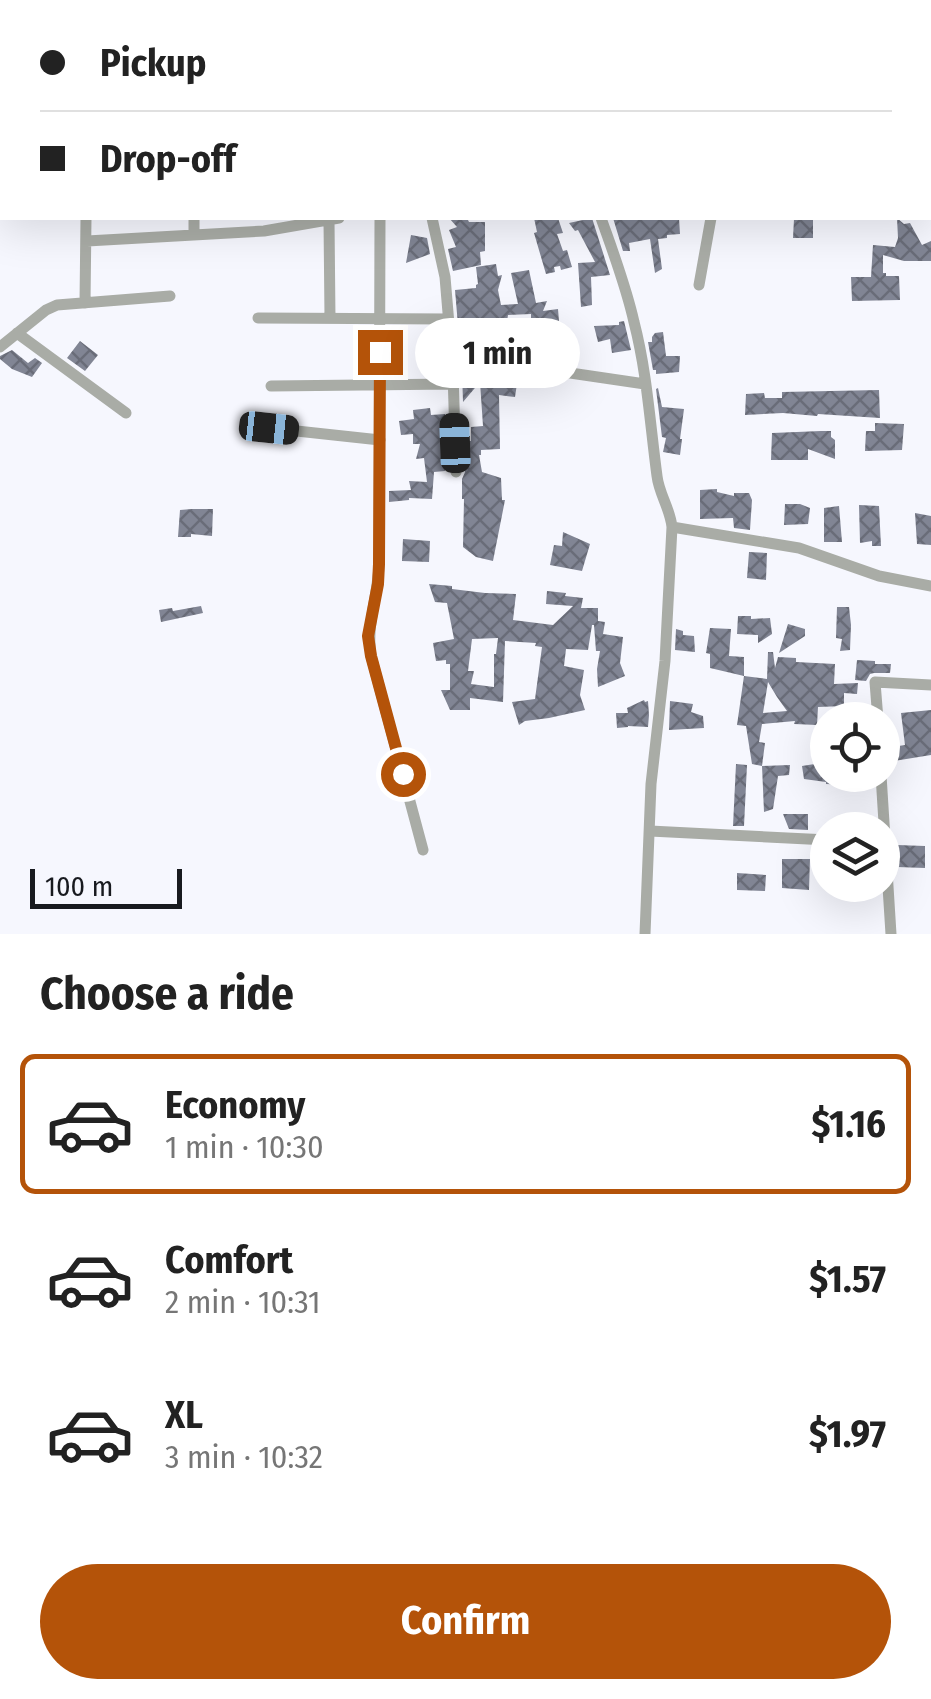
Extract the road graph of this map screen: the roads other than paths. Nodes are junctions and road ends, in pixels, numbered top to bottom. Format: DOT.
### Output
graph roads {
  1 [pos="86,220"];
  2 [pos="194,220"];
  3 [pos="328,220"];
  4 [pos="334,220"];
  5 [pos="380,220"];
  6 [pos="432,220"];
  7 [pos="603,220"];
  8 [pos="710,220"];
  9 [pos="194,235"];
  10 [pos="87,241"];
  11 [pos="700,285"];
  12 [pos="170,296"];
  13 [pos="85,303"];
  14 [pos="258,318"];
  15 [pos="330,318"];
  16 [pos="380,318"];
  17 [pos="448,318"];
  18 [pos="18,334"];
  19 [pos="0,347"];
  20 [pos="516,366"];
  21 [pos="453,384"];
  22 [pos="645,384"];
  23 [pos="381,385"];
  24 [pos="270,386"];
  25 [pos="126,412"];
  26 [pos="269,428"];
  27 [pos="380,440"];
  28 [pos="456,472"];
  29 [pos="672,528"];
  30 [pos="931,586"];
  31 [pos="931,685"];
  32 [pos="877,702"];
  33 [pos="650,831"];
  34 [pos="810,839"];
  35 [pos="423,850"];
  36 [pos="889,902"];
  37 [pos="646,934"];
  38 [pos="891,934"];
  1 -- 10 [label="street"];
  2 -- 9 [label="street"];
  3 -- 9 [label="street"];
  4 -- 15 [label="street"];
  5 -- 16 [label="street"];
  6 -- 17 [label="street"];
  7 -- 22 [label="street"];
  8 -- 11 [label="street"];
  9 -- 10 [label="street"];
  10 -- 13 [label="street"];
  12 -- 13 [label="street"];
  13 -- 18 [label="street"];
  14 -- 15 [label="street"];
  15 -- 16 [label="street"];
  16 -- 17 [label="street"];
  16 -- 23 [label="street"];
  17 -- 21 [label="street"];
  18 -- 19 [label="street"];
  18 -- 25 [label="street"];
  20 -- 22 [label="street"];
  21 -- 23 [label="street"];
  21 -- 28 [label="street"];
  22 -- 29 [label="street"];
  23 -- 24 [label="street"];
  23 -- 27 [label="street"];
  26 -- 27 [label="street"];
  27 -- 35 [label="street"];
  29 -- 30 [label="street"];
  29 -- 33 [label="street"];
  31 -- 32 [label="street"];
  33 -- 34 [label="street"];
  33 -- 37 [label="street"];
  36 -- 38 [label="street"];
}
